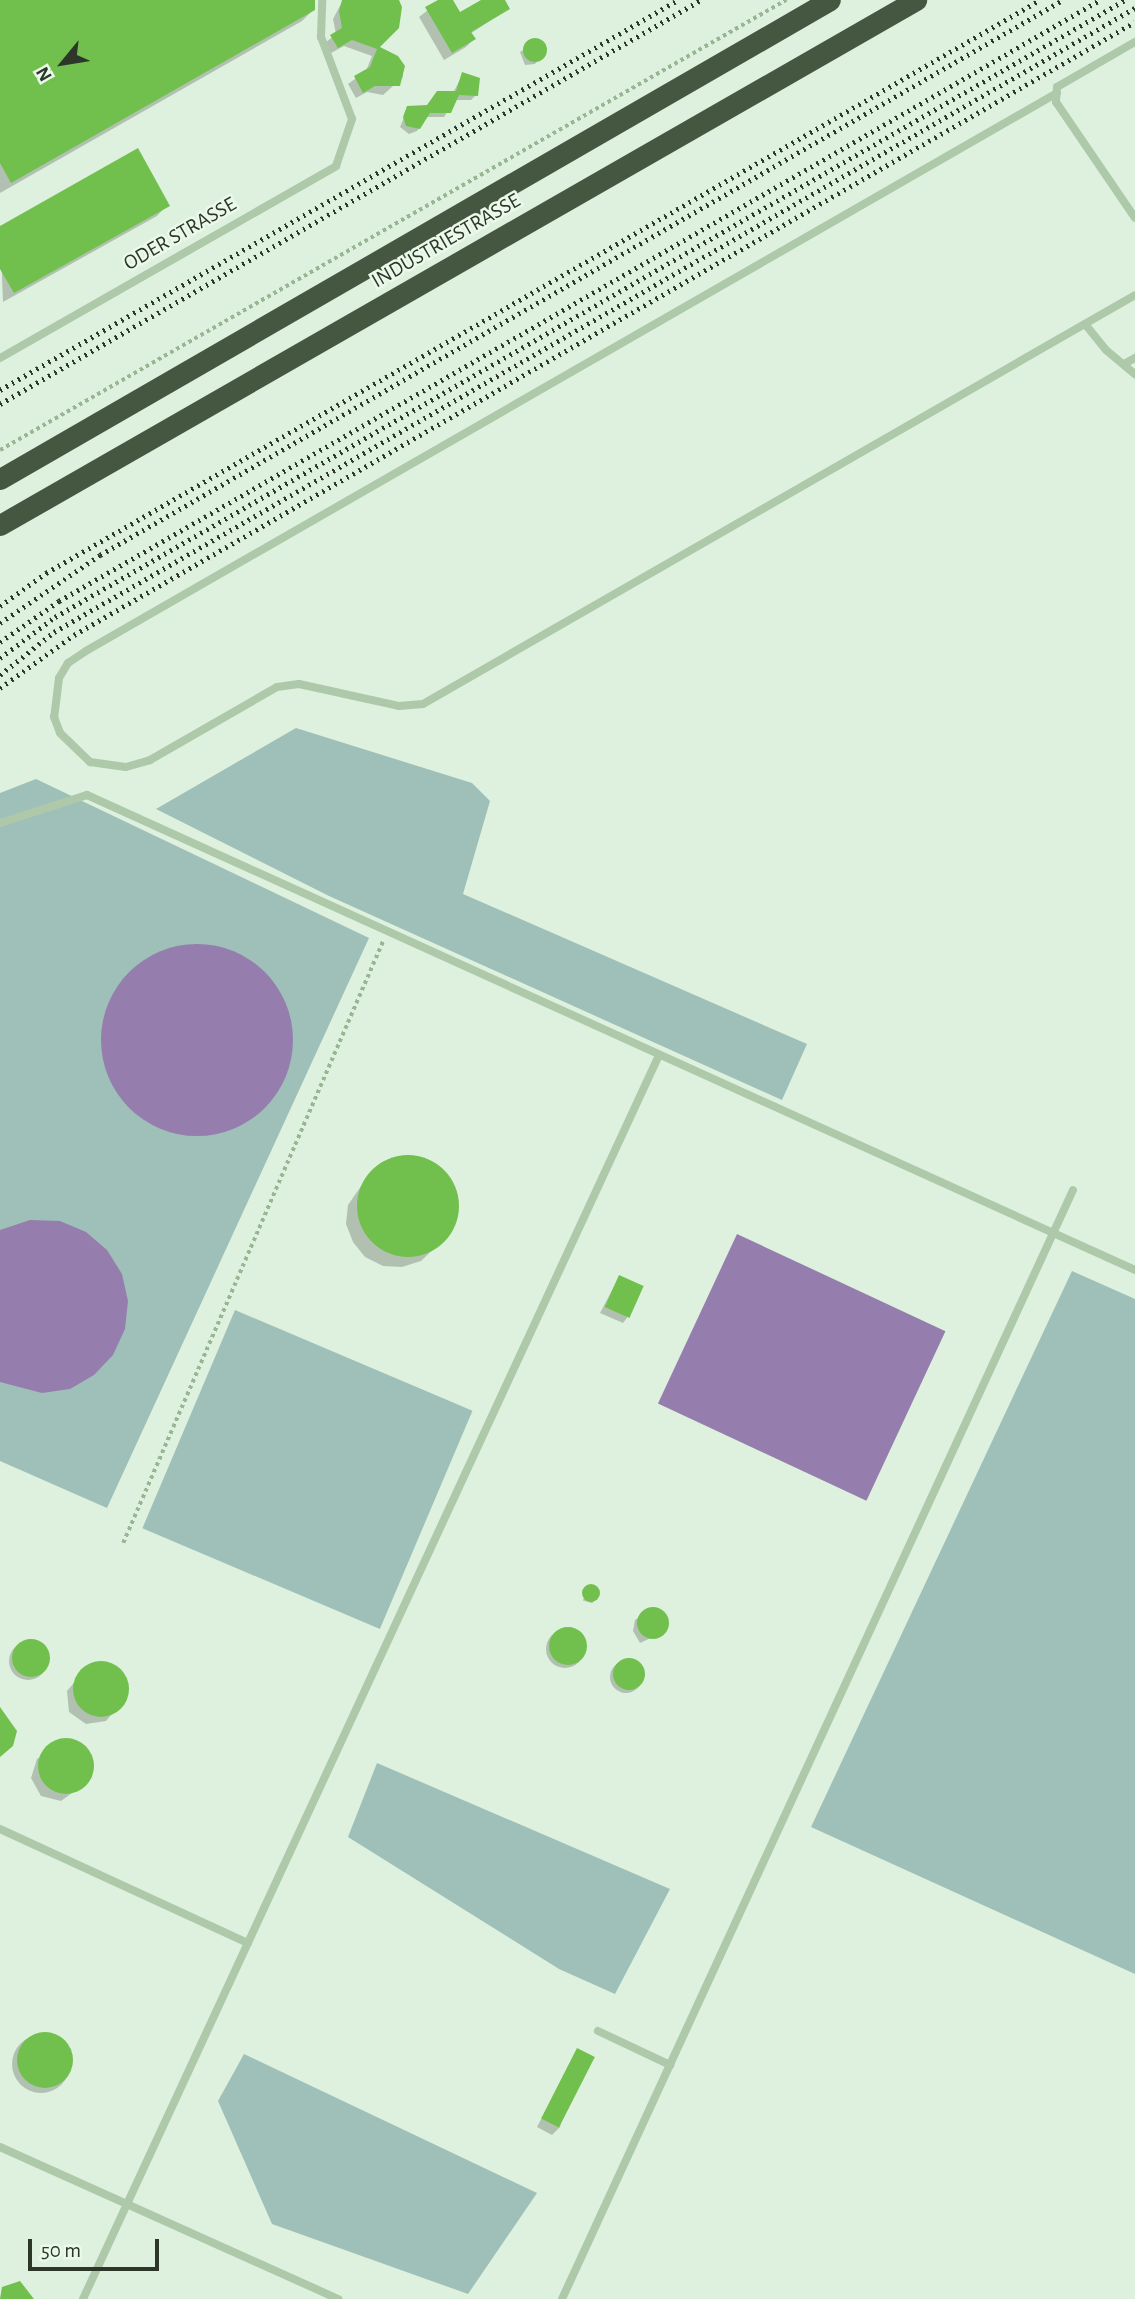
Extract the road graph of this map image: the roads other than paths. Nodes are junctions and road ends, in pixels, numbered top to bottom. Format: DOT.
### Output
graph roads {
  1 [pos="322,0"];
  2 [pos="830,0"];
  3 [pos="916,0"];
  4 [pos="1135,43"];
  5 [pos="1057,93"];
  6 [pos="1135,218"];
  7 [pos="1135,295"];
  8 [pos="1085,324"];
  9 [pos="0,358"];
  10 [pos="1135,358"];
  11 [pos="1124,365"];
  12 [pos="1135,374"];
  13 [pos="0,479"];
  14 [pos="0,525"];
  15 [pos="0,822"];
  16 [pos="659,1055"];
  17 [pos="1073,1190"];
  18 [pos="1054,1232"];
  19 [pos="1135,1270"];
  20 [pos="0,1829"];
  21 [pos="248,1943"];
  22 [pos="598,2031"];
  23 [pos="670,2065"];
  24 [pos="0,2147"];
  25 [pos="128,2204"];
  26 [pos="83,2299"];
  27 [pos="338,2299"];
  28 [pos="562,2299"];
  1 -- 9 [label="lane, ODER STRASSE"];
  2 -- 13 [label="highway, INDUSTRIESTRASSE"];
  3 -- 14 [label="highway, INDUSTRIESTRASSE"];
  4 -- 5 [label="lane"];
  5 -- 6 [label="lane"];
  5 -- 8 [label="lane"];
  7 -- 8 [label="lane"];
  8 -- 11 [label="lane"];
  10 -- 11 [label="lane"];
  11 -- 12 [label="lane"];
  15 -- 16 [label="lane"];
  16 -- 18 [label="lane"];
  16 -- 21 [label="lane"];
  17 -- 18 [label="lane"];
  18 -- 19 [label="lane"];
  18 -- 23 [label="lane"];
  20 -- 21 [label="lane"];
  21 -- 25 [label="lane"];
  22 -- 23 [label="lane"];
  23 -- 28 [label="lane"];
  24 -- 25 [label="lane"];
  25 -- 26 [label="lane"];
  25 -- 27 [label="lane"];
}
